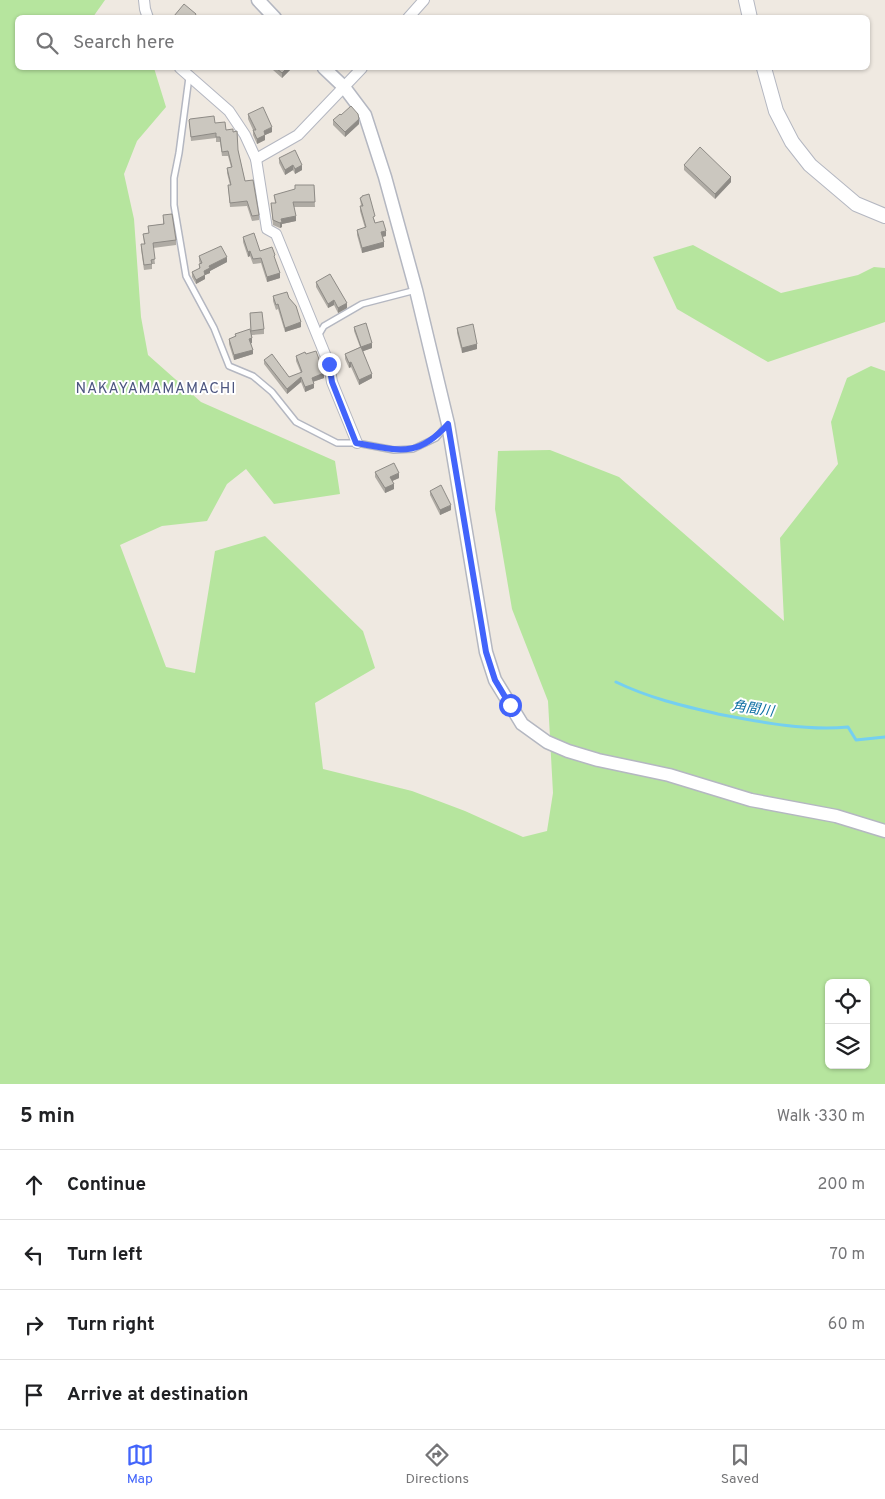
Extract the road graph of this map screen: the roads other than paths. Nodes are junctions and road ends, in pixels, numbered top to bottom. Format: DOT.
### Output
graph roads {
  1 [pos="144,0"];
  2 [pos="258,0"];
  3 [pos="424,0"];
  4 [pos="746,0"];
  5 [pos="147,15"];
  6 [pos="273,15"];
  7 [pos="411,15"];
  8 [pos="749,15"];
  9 [pos="182,70"];
  10 [pos="326,70"];
  11 [pos="360,70"];
  12 [pos="765,70"];
  13 [pos="189,76"];
  14 [pos="344,87"];
  15 [pos="256,159"];
  16 [pos="885,216"];
  17 [pos="416,290"];
  18 [pos="317,337"];
  19 [pos="448,424"];
  20 [pos="356,443"];
  21 [pos="885,831"];
  1 -- 5 [label="street"];
  2 -- 6 [label="street"];
  3 -- 7 [label="street"];
  4 -- 8 [label="main road"];
  9 -- 13 [label="street"];
  10 -- 14 [label="street"];
  11 -- 14 [label="street"];
  12 -- 16 [label="main road"];
  13 -- 15 [label="street"];
  13 -- 20 [label="lane"];
  14 -- 15 [label="street"];
  14 -- 17 [label="street"];
  15 -- 18 [label="street"];
  17 -- 18 [label="lane"];
  17 -- 19 [label="street"];
  18 -- 20 [label="street"];
  19 -- 20 [label="lane"];
  19 -- 21 [label="street"];
}
